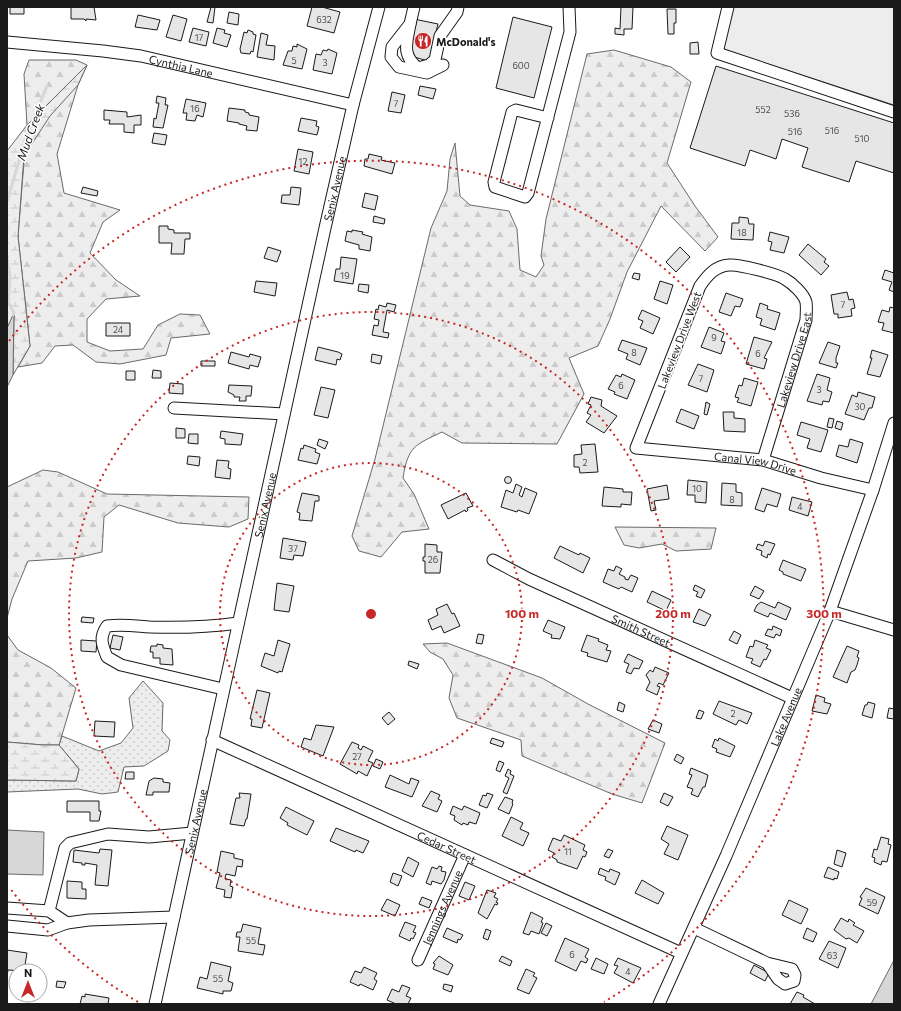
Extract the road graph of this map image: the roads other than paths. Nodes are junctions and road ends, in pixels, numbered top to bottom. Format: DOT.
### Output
graph roads {
  1 [pos="379,7"];
  2 [pos="414,7"];
  3 [pos="458,7"];
  4 [pos="569,7"];
  5 [pos="728,7"];
  6 [pos="410,24"];
  7 [pos="7,42"];
  8 [pos="443,65"];
  9 [pos="353,105"];
  10 [pos="894,112"];
  11 [pos="548,118"];
  12 [pos="750,268"];
  13 [pos="174,408"];
  14 [pos="284,414"];
  15 [pos="894,423"];
  16 [pos="636,448"];
  17 [pos="764,460"];
  18 [pos="872,490"];
  19 [pos="493,560"];
  20 [pos="830,611"];
  21 [pos="238,623"];
  22 [pos="894,630"];
  23 [pos="223,689"];
  24 [pos="792,698"];
  25 [pos="212,740"];
  26 [pos="192,833"];
  27 [pos="465,855"];
  28 [pos="7,908"];
  29 [pos="49,911"];
  30 [pos="174,917"];
  31 [pos="66,923"];
  32 [pos="7,926"];
  33 [pos="694,928"];
  34 [pos="681,952"];
  35 [pos="418,960"];
  36 [pos="767,963"];
  37 [pos="155,1004"];
  38 [pos="659,1004"];
  1 -- 9 [label="street, Senix Avenue"];
  2 -- 6 [label="street"];
  3 -- 6 [label="street"];
  4 -- 11 [label="street"];
  5 -- 10 [label="street"];
  6 -- 8 [label="street"];
  7 -- 9 [label="street, Cynthia Lane"];
  9 -- 14 [label="street, Senix Avenue"];
  11 -- 11 [label="street"];
  12 -- 16 [label="street, Lakeview Drive West"];
  12 -- 17 [label="street, Lakeview Drive East"];
  13 -- 14 [label="street"];
  14 -- 21 [label="street, Senix Avenue"];
  15 -- 18 [label="street, Lake Avenue"];
  16 -- 17 [label="street, Canal View Drive"];
  17 -- 18 [label="street, Canal View Drive"];
  18 -- 20 [label="street, Lake Avenue"];
  19 -- 24 [label="street, Smith Street"];
  20 -- 22 [label="street"];
  20 -- 24 [label="street, Lake Avenue"];
  21 -- 23 [label="street, Senix Avenue"];
  21 -- 23 [label="street"];
  23 -- 25 [label="street, Senix Avenue"];
  24 -- 33 [label="street, Lake Avenue"];
  25 -- 26 [label="street, Senix Avenue"];
  25 -- 27 [label="street, Cedar Street"];
  26 -- 29 [label="street"];
  26 -- 30 [label="street, Senix Avenue"];
  27 -- 34 [label="street, Cedar Street"];
  27 -- 35 [label="street, Jennings Avenue"];
  28 -- 29 [label="street"];
  29 -- 31 [label="street"];
  30 -- 31 [label="street"];
  30 -- 37 [label="street, Senix Avenue"];
  31 -- 32 [label="street"];
  33 -- 34 [label="street, Lake Avenue"];
  33 -- 36 [label="street"];
  34 -- 38 [label="street, Lake Avenue"];
}
